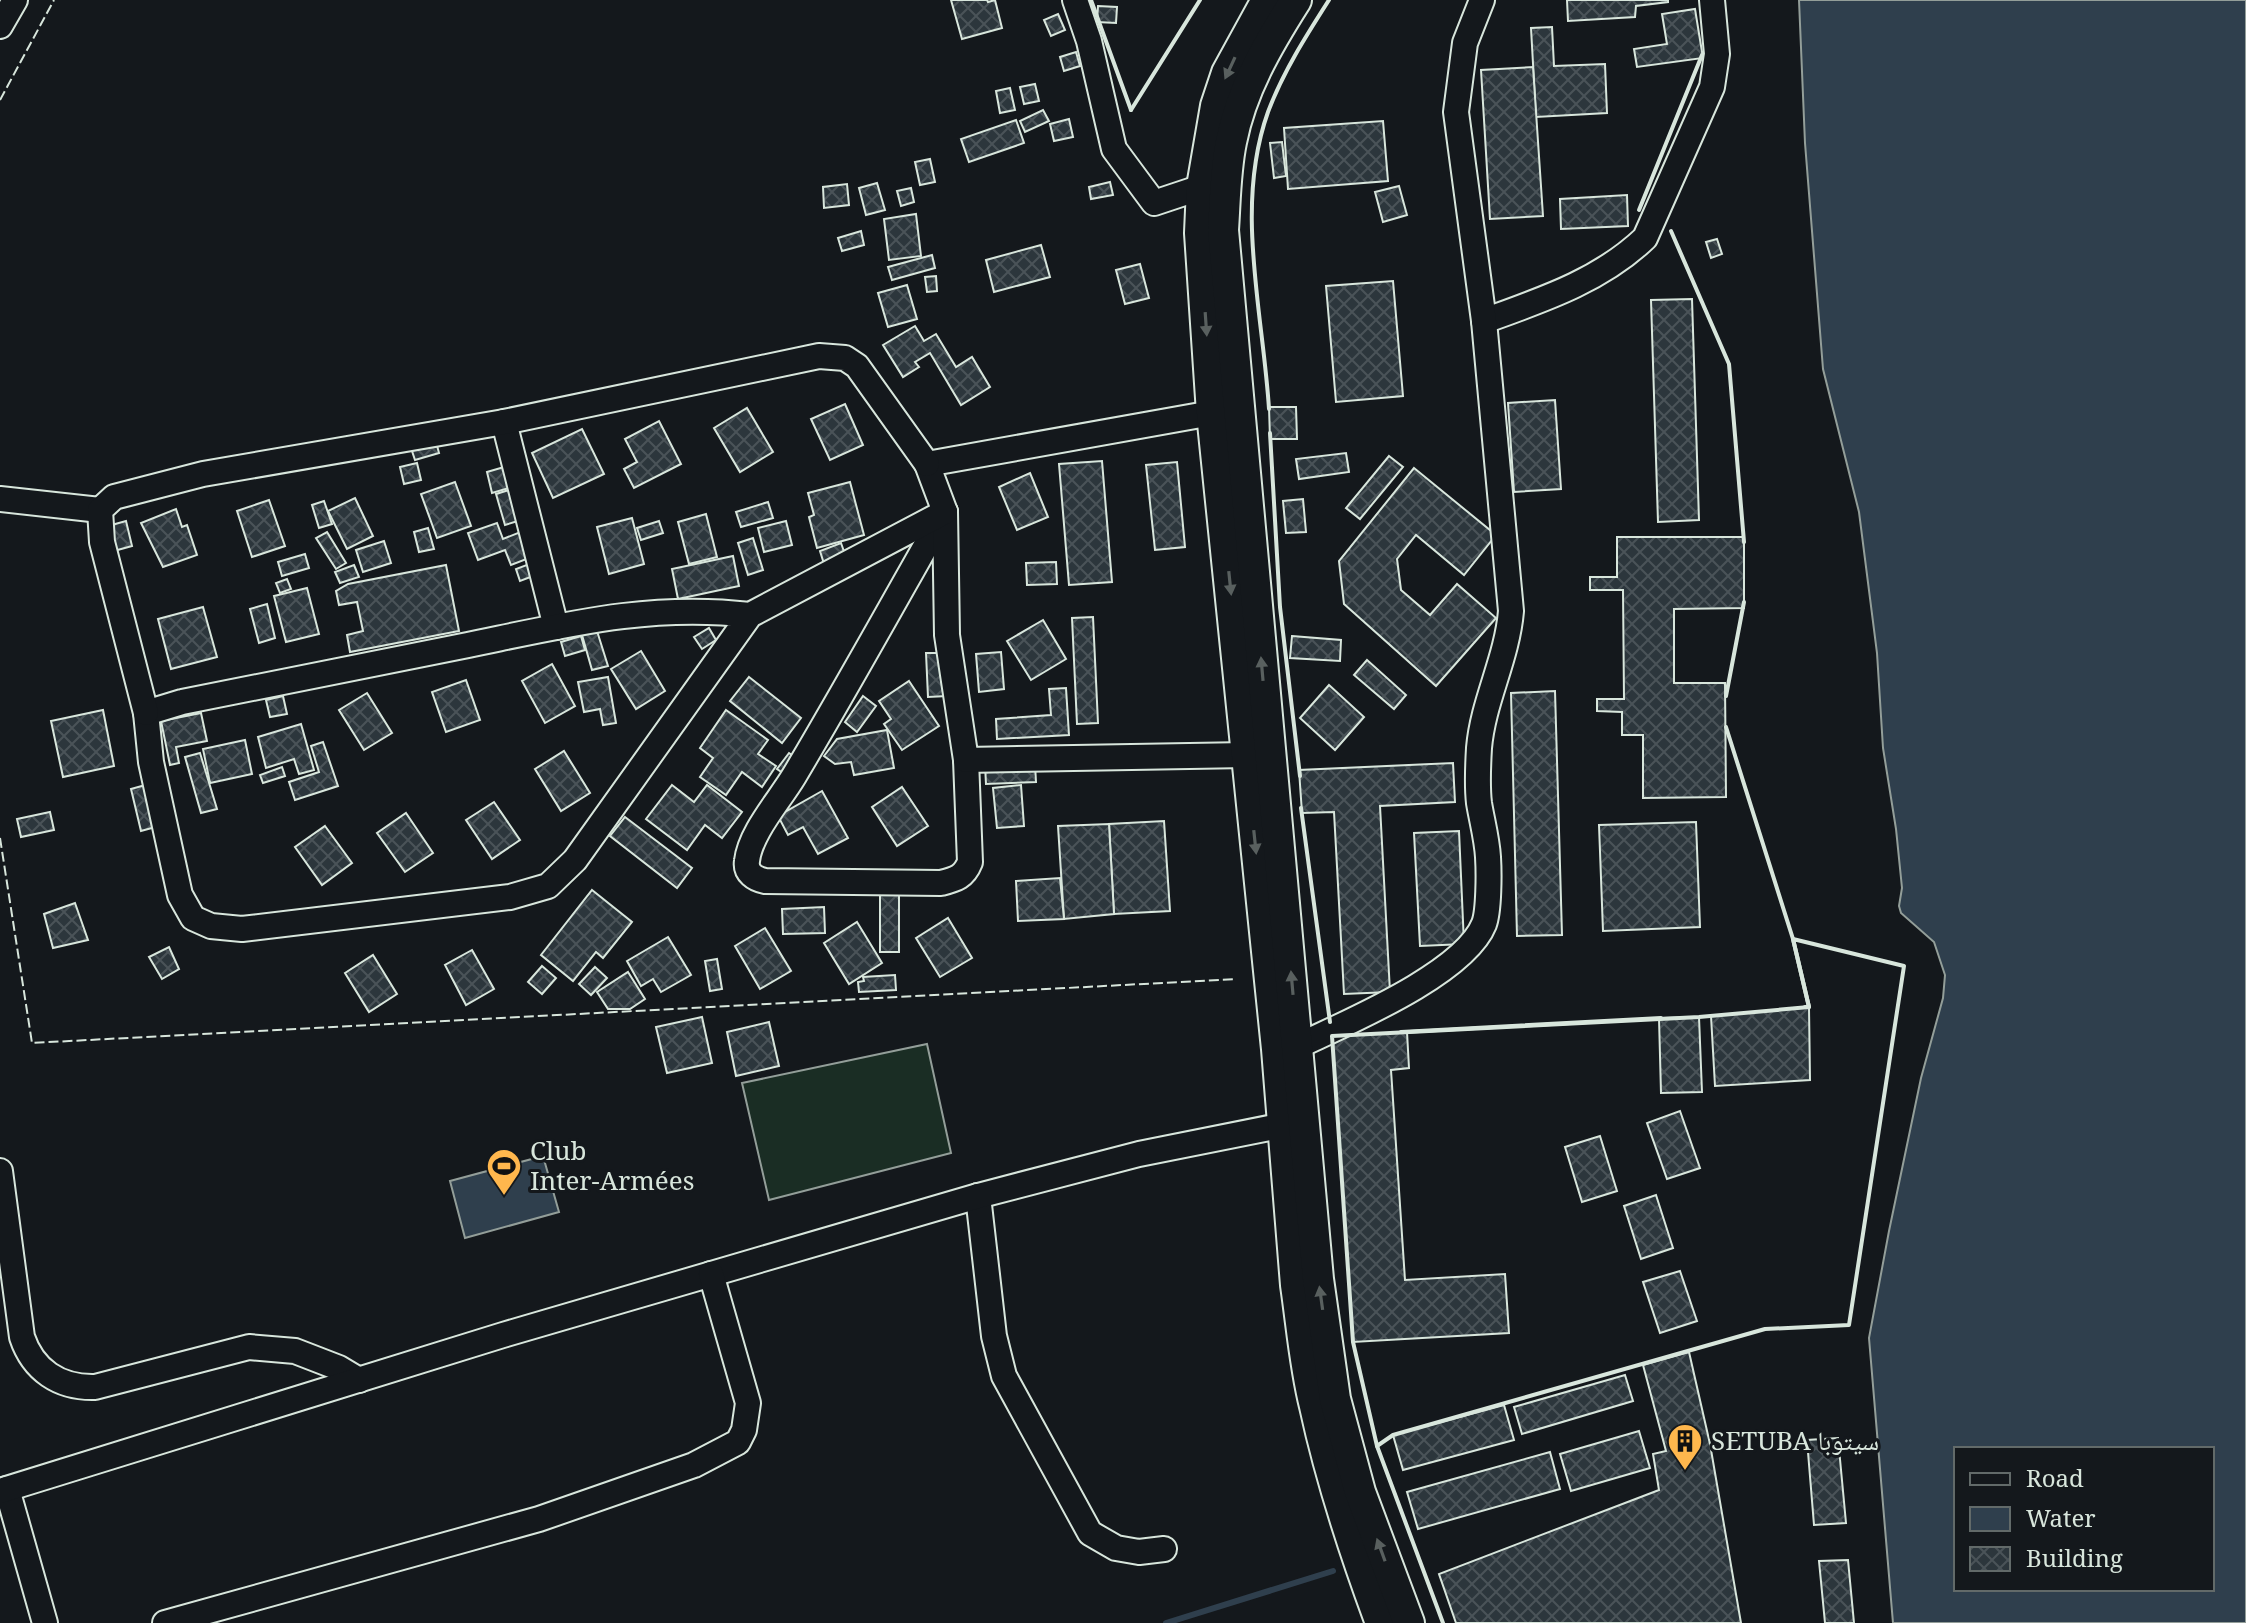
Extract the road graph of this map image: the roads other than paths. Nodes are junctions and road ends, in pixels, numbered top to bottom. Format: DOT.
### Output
graph roads {
  1 [pos="15,0"];
  2 [pos="1075,0"];
  3 [pos="1267,0"];
  4 [pos="1296,0"];
  5 [pos="1482,0"];
  6 [pos="1712,0"];
  7 [pos="0,26"];
  8 [pos="1202,187"];
  9 [pos="1484,321"];
  10 [pos="1212,413"];
  11 [pos="504,422"];
  12 [pos="927,464"];
  13 [pos="0,499"];
  14 [pos="100,510"];
  15 [pos="945,512"];
  16 [pos="750,615"];
  17 [pos="556,627"];
  18 [pos="146,713"];
  19 [pos="1253,734"];
  20 [pos="966,760"];
  21 [pos="1287,1048"];
  22 [pos="1294,1122"];
  23 [pos="0,1171"];
  24 [pos="978,1196"];
  25 [pos="711,1274"];
  26 [pos="359,1380"];
  27 [pos="4,1490"];
  28 [pos="1164,1549"];
  29 [pos="45,1623"];
  30 [pos="165,1623"];
  31 [pos="1381,1623"];
  32 [pos="1409,1623"];
  1 -- 7 [label="street"];
  2 -- 8 [label="street"];
  3 -- 8 [label="main road, one-way"];
  19 -- 4 [label="main road, one-way"];
  5 -- 9 [label="street"];
  6 -- 9 [label="street"];
  8 -- 10 [label="main road, one-way"];
  9 -- 21 [label="street"];
  10 -- 12 [label="street"];
  10 -- 19 [label="main road, one-way"];
  11 -- 12 [label="street"];
  11 -- 14 [label="street"];
  11 -- 17 [label="street"];
  12 -- 15 [label="street"];
  13 -- 14 [label="street"];
  14 -- 18 [label="street"];
  15 -- 16 [label="street"];
  15 -- 20 [label="street"];
  15 -- 20 [label="street"];
  16 -- 17 [label="street"];
  16 -- 18 [label="street"];
  17 -- 18 [label="street"];
  19 -- 20 [label="street"];
  19 -- 21 [label="main road"];
  21 -- 22 [label="main road"];
  22 -- 24 [label="street"];
  22 -- 31 [label="main road"];
  32 -- 22 [label="main road, one-way"];
  23 -- 26 [label="street"];
  24 -- 25 [label="street"];
  24 -- 28 [label="street"];
  25 -- 26 [label="street"];
  25 -- 30 [label="street"];
  26 -- 27 [label="street"];
  27 -- 29 [label="street"];
}
